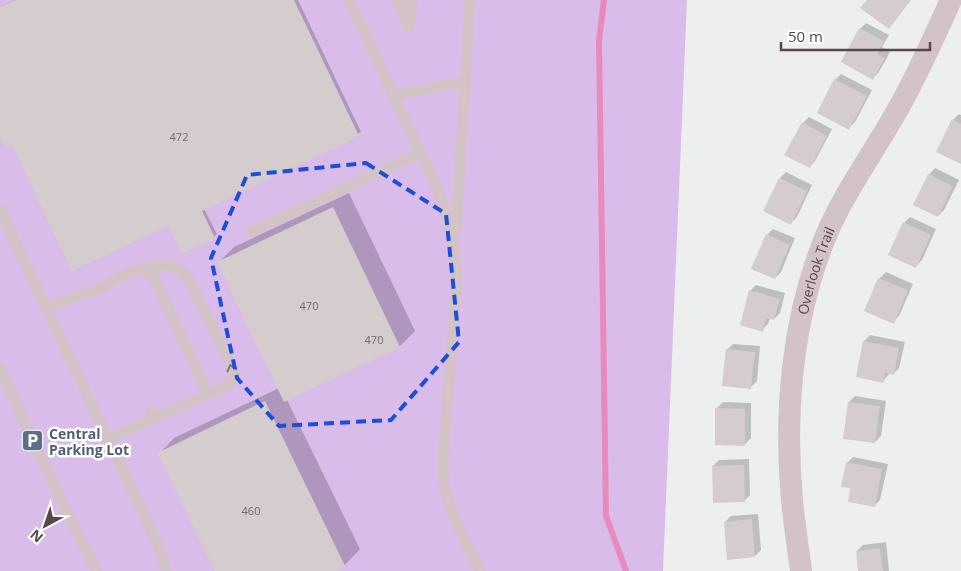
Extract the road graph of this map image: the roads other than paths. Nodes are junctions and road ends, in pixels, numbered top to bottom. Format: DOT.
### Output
graph roads {
  1 [pos="348,0"];
  2 [pos="397,0"];
  3 [pos="412,0"];
  4 [pos="470,0"];
  5 [pos="951,0"];
  6 [pos="464,82"];
  7 [pos="393,95"];
  8 [pos="420,153"];
  9 [pos="0,210"];
  10 [pos="251,232"];
  11 [pos="455,247"];
  12 [pos="135,270"];
  13 [pos="45,307"];
  14 [pos="0,369"];
  15 [pos="208,394"];
  16 [pos="108,439"];
  17 [pos="97,571"];
  18 [pos="167,571"];
  19 [pos="480,571"];
  20 [pos="801,571"];
  1 -- 7 [label="lane"];
  2 -- 3 [label="lane"];
  4 -- 6 [label="lane"];
  5 -- 20 [label="street, Overlook Trail"];
  6 -- 7 [label="lane"];
  6 -- 11 [label="lane"];
  7 -- 8 [label="lane"];
  8 -- 10 [label="lane"];
  8 -- 11 [label="lane"];
  9 -- 13 [label="lane"];
  11 -- 19 [label="lane"];
  12 -- 13 [label="lane"];
  12 -- 15 [label="lane"];
  15 -- 12 [label="lane, one-way"];
  13 -- 16 [label="lane"];
  14 -- 17 [label="lane"];
  15 -- 16 [label="lane"];
  16 -- 18 [label="lane"];
}
